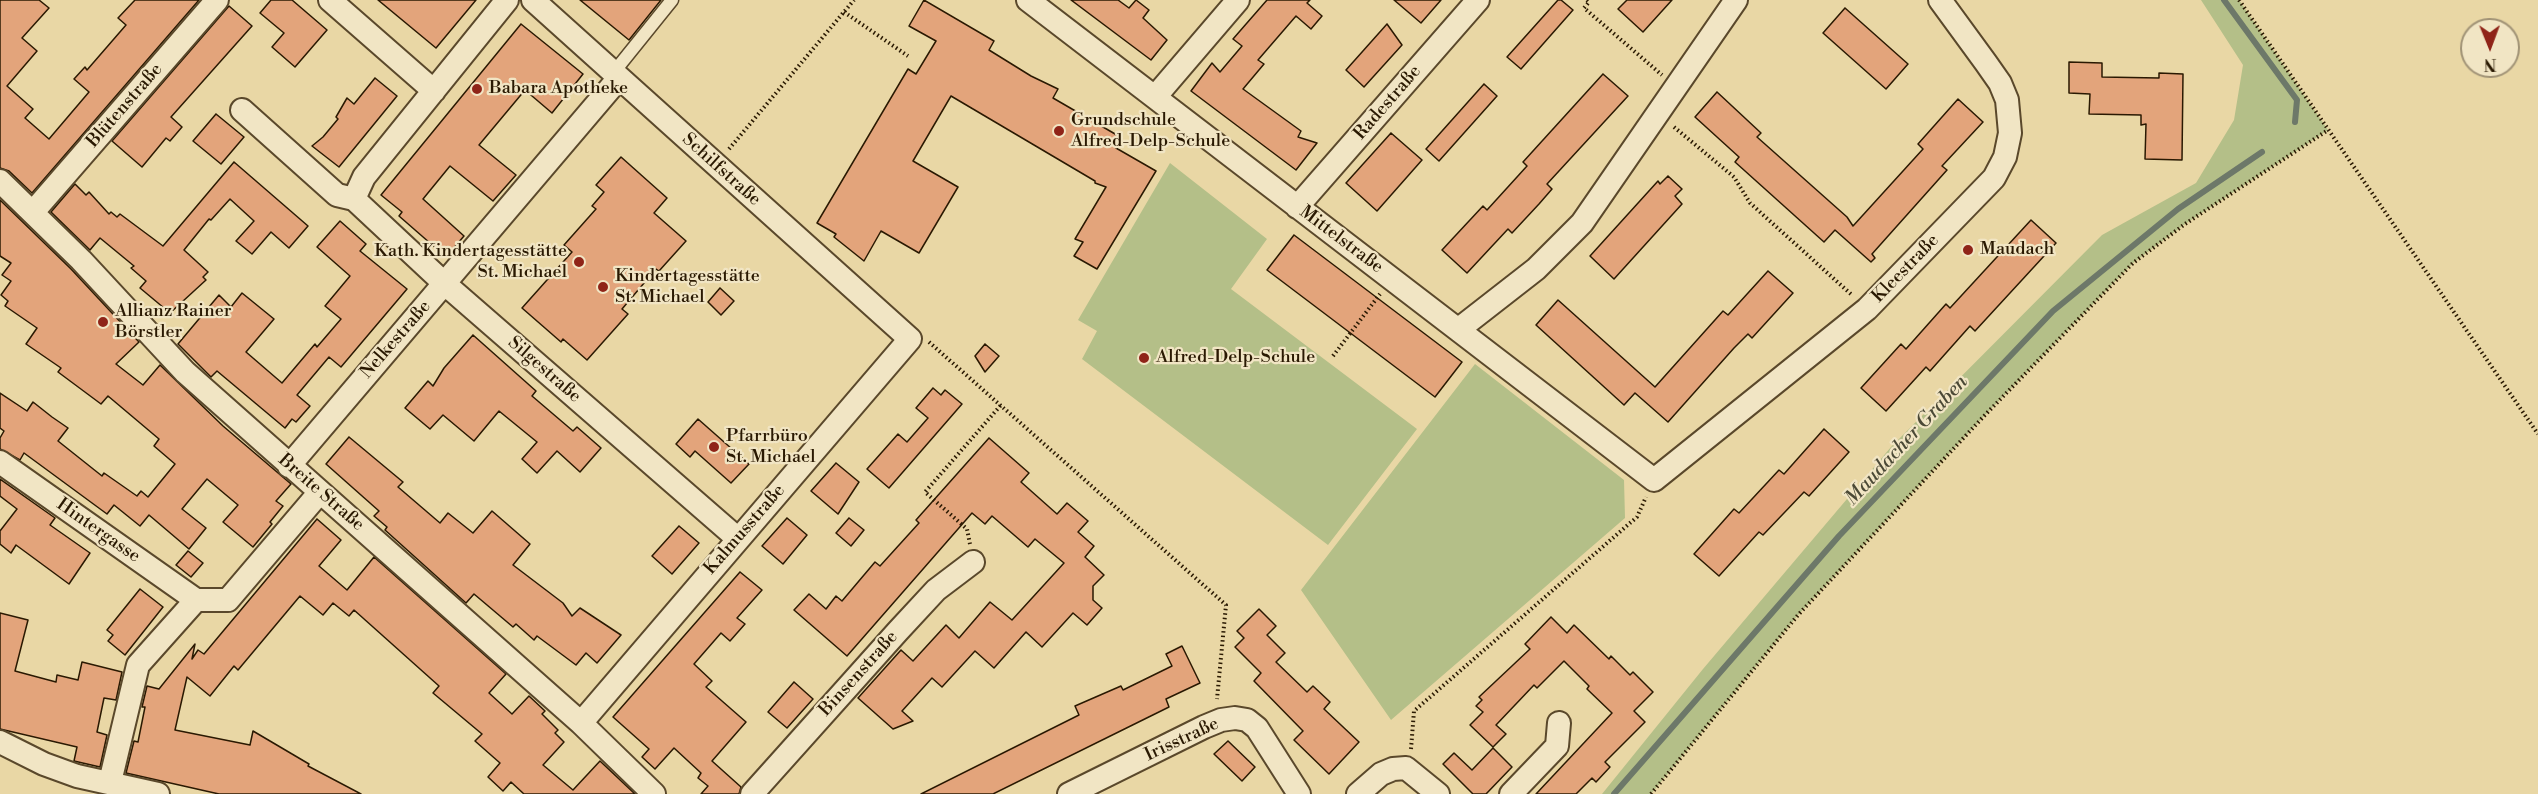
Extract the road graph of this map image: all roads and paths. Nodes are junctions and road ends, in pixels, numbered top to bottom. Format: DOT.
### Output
graph roads {
  1 [pos="217,0"];
  2 [pos="330,0"];
  3 [pos="507,0"];
  4 [pos="533,0"];
  5 [pos="672,0"];
  6 [pos="854,0"];
  7 [pos="1028,0"];
  8 [pos="1238,0"];
  9 [pos="1478,0"];
  10 [pos="1587,0"];
  11 [pos="1736,0"];
  12 [pos="1940,0"];
  13 [pos="2239,0"];
  14 [pos="844,12"];
  15 [pos="908,56"];
  16 [pos="616,75"];
  17 [pos="1676,87"];
  18 [pos="434,91"];
  19 [pos="1155,98"];
  20 [pos="242,110"];
  21 [pos="1657,115"];
  22 [pos="2328,130"];
  23 [pos="716,165"];
  24 [pos="0,180"];
  25 [pos="354,199"];
  26 [pos="1297,207"];
  27 [pos="33,212"];
  28 [pos="1392,278"];
  29 [pos="445,284"];
  30 [pos="1867,309"];
  31 [pos="1459,329"];
  32 [pos="910,339"];
  33 [pos="1333,356"];
  34 [pos="1001,405"];
  35 [pos="2538,434"];
  36 [pos="0,462"];
  37 [pos="289,466"];
  38 [pos="1654,480"];
  39 [pos="320,492"];
  40 [pos="737,538"];
  41 [pos="973,562"];
  42 [pos="196,600"];
  43 [pos="1221,720"];
  44 [pos="581,723"];
  45 [pos="1558,723"];
  46 [pos="0,742"];
  47 [pos="1406,768"];
  48 [pos="110,782"];
  49 [pos="158,794"];
  50 [pos="654,794"];
  51 [pos="752,794"];
  52 [pos="1070,794"];
  53 [pos="1299,794"];
  54 [pos="1358,794"];
  55 [pos="1438,794"];
  56 [pos="1511,794"];
  57 [pos="1651,794"];
  1 -- 27 [label="street, Blütenstraße"];
  2 -- 18 [label="street"];
  3 -- 18 [label="street"];
  4 -- 16 [label="street, Schilfstraße"];
  5 -- 16 [label="lane"];
  6 -- 14 [label="path"];
  7 -- 19 [label="street, Mittelstraße"];
  8 -- 19 [label="street"];
  9 -- 26 [label="street, Radestraße"];
  10 -- 17 [label="path"];
  11 -- 17 [label="street"];
  12 -- 30 [label="street, Kleestraße"];
  13 -- 22 [label="path"];
  14 -- 15 [label="path"];
  14 -- 23 [label="path"];
  16 -- 23 [label="street, Schilfstraße"];
  16 -- 29 [label="street, Nelkestraße"];
  17 -- 21 [label="street"];
  18 -- 25 [label="street"];
  19 -- 26 [label="street, Mittelstraße"];
  20 -- 25 [label="street, Silgestraße"];
  21 -- 30 [label="path"];
  21 -- 31 [label="street"];
  22 -- 35 [label="path"];
  22 -- 57 [label="path"];
  23 -- 32 [label="street, Schilfstraße"];
  24 -- 27 [label="street, Breite Straße"];
  25 -- 29 [label="street, Silgestraße"];
  26 -- 28 [label="street, Mittelstraße"];
  27 -- 37 [label="street, Breite Straße"];
  28 -- 31 [label="street, Mittelstraße"];
  28 -- 33 [label="path"];
  29 -- 37 [label="street, Nelkestraße"];
  29 -- 40 [label="street, Silgestraße"];
  30 -- 38 [label="street, Kleestraße"];
  31 -- 38 [label="street, Mittelstraße"];
  32 -- 34 [label="path"];
  32 -- 40 [label="street, Kalmusstraße"];
  34 -- 41 [label="path"];
  34 -- 43 [label="path"];
  36 -- 42 [label="street, Hintergasse"];
  37 -- 39 [label="street, Breite Straße"];
  38 -- 47 [label="path"];
  39 -- 42 [label="street"];
  39 -- 44 [label="street, Breite Straße"];
  40 -- 44 [label="street, Kalmusstraße"];
  41 -- 51 [label="street, Binsenstraße"];
  42 -- 48 [label="street"];
  43 -- 52 [label="street, Irisstraße"];
  43 -- 53 [label="street, Irisstraße"];
  44 -- 50 [label="street, Breite Straße"];
  45 -- 56 [label="street"];
  46 -- 48 [label="street"];
  47 -- 54 [label="street"];
  47 -- 55 [label="street"];
  48 -- 49 [label="street"];
}
